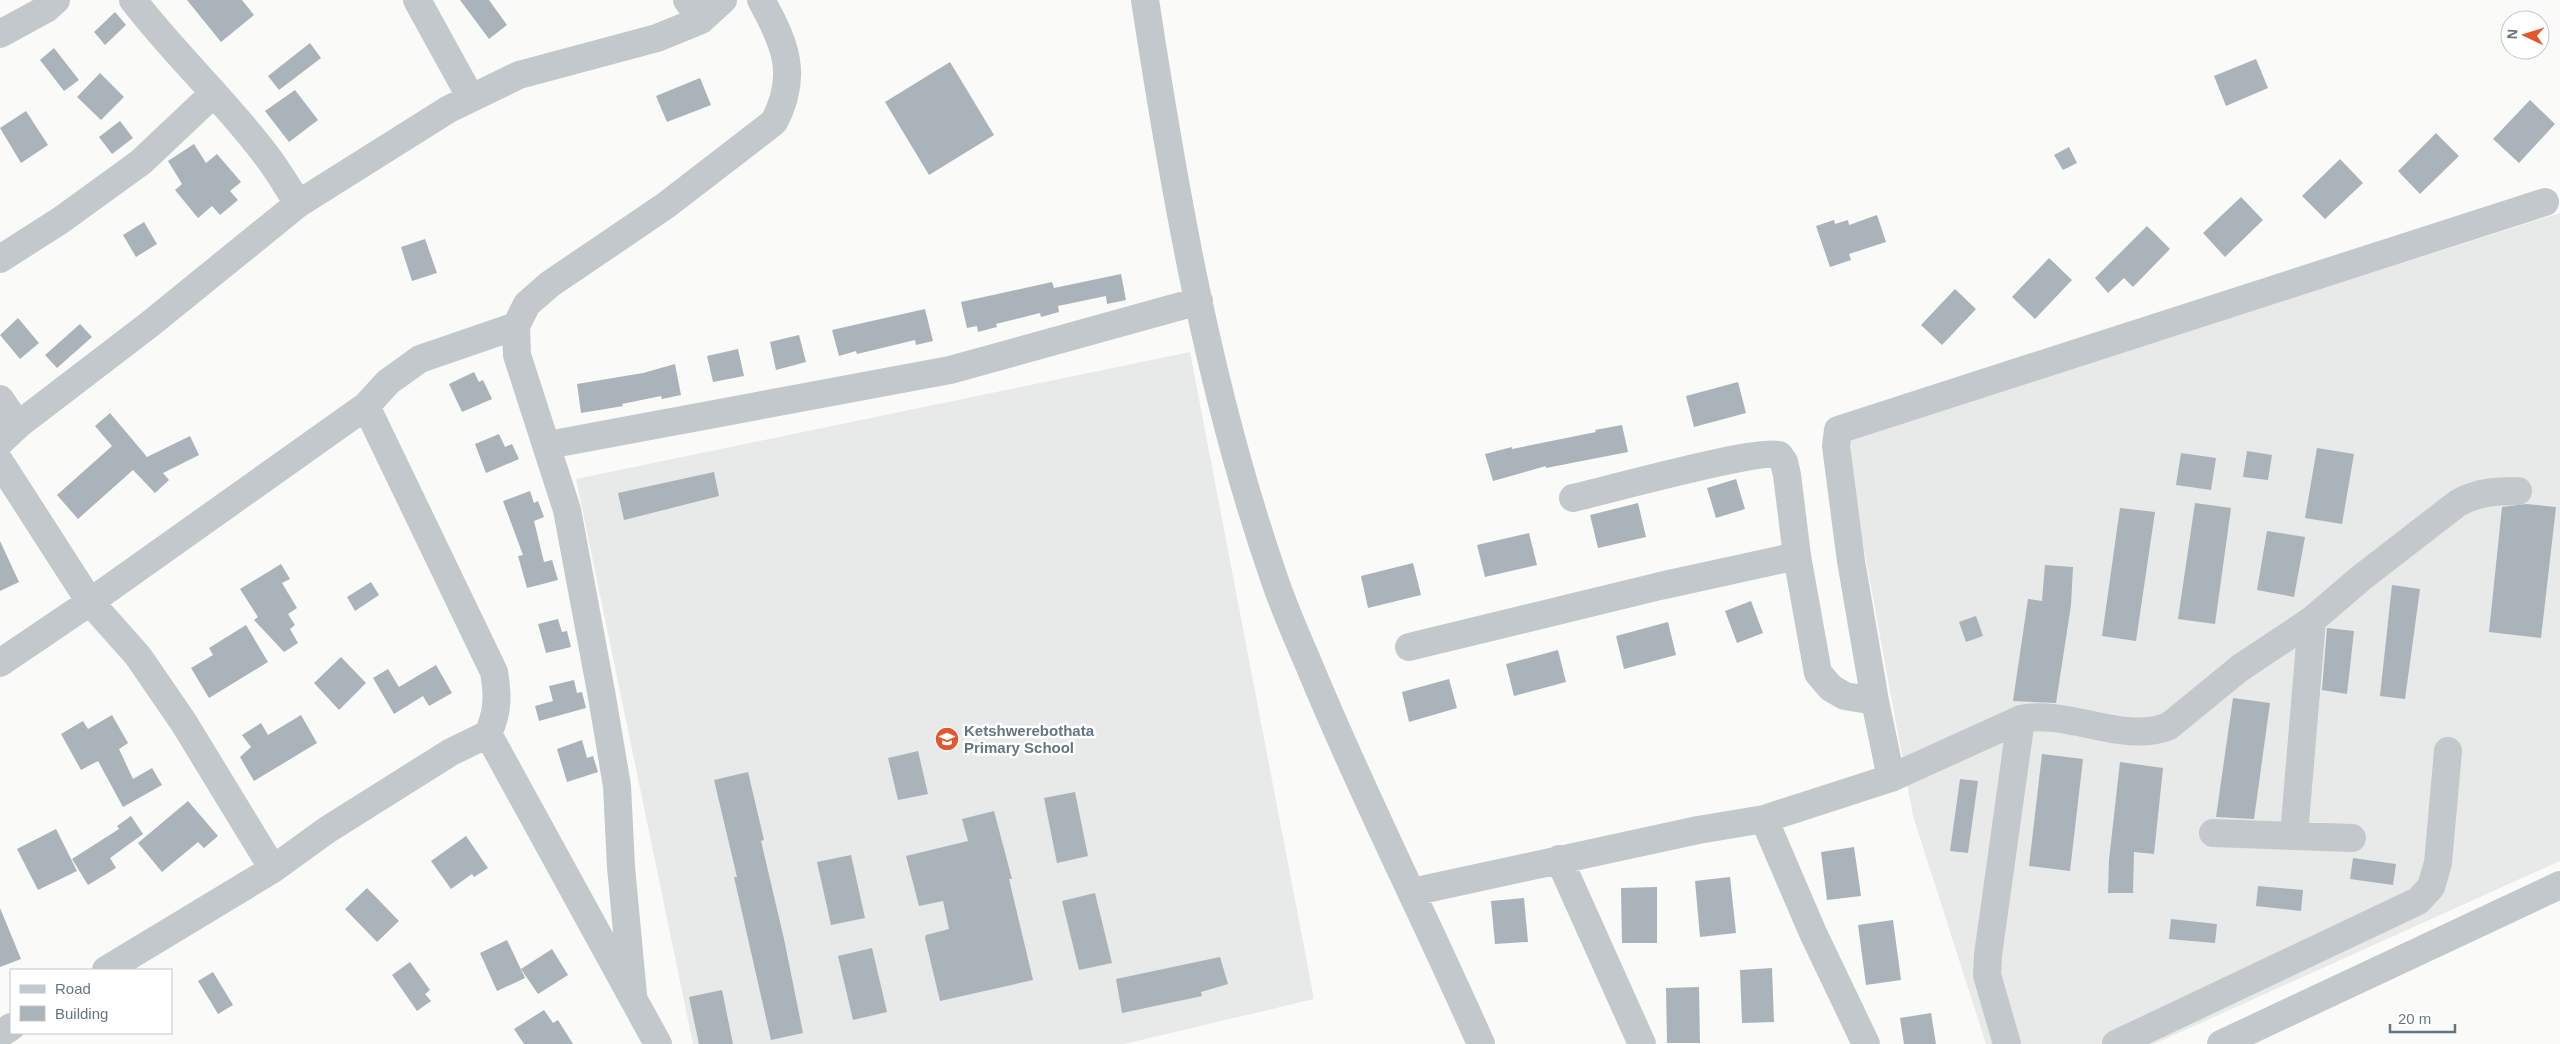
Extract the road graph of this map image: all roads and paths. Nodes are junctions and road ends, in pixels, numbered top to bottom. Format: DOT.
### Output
graph roads {
  1 [pos="56,0"];
  2 [pos="133,0"];
  3 [pos="417,0"];
  4 [pos="723,0"];
  5 [pos="761,0"];
  6 [pos="1145,0"];
  7 [pos="694,10"];
  8 [pos="0,34"];
  9 [pos="214,93"];
  10 [pos="471,98"];
  11 [pos="2545,202"];
  12 [pos="298,204"];
  13 [pos="0,259"];
  14 [pos="1199,301"];
  15 [pos="516,326"];
  16 [pos="0,399"];
  17 [pos="366,406"];
  18 [pos="9,433"];
  19 [pos="548,445"];
  20 [pos="0,462"];
  21 [pos="2518,491"];
  22 [pos="1573,498"];
  23 [pos="1797,556"];
  24 [pos="90,602"];
  25 [pos="2312,620"];
  26 [pos="1409,647"];
  27 [pos="0,663"];
  28 [pos="1875,701"];
  29 [pos="2021,719"];
  30 [pos="488,734"];
  31 [pos="2448,751"];
  32 [pos="1891,778"];
  33 [pos="1764,819"];
  34 [pos="2213,833"];
  35 [pos="2294,835"];
  36 [pos="2352,838"];
  37 [pos="1559,859"];
  38 [pos="273,869"];
  39 [pos="2560,885"];
  40 [pos="1412,892"];
  41 [pos="108,969"];
  42 [pos="633,995"];
  43 [pos="658,1044"];
  44 [pos="1481,1044"];
  45 [pos="1642,1044"];
  46 [pos="1866,1044"];
  47 [pos="2007,1044"];
  48 [pos="2116,1044"];
  49 [pos="2221,1044"];
  1 -- 8 [label="street"];
  2 -- 9 [label="street"];
  3 -- 10 [label="street"];
  4 -- 7 [label="street"];
  5 -- 15 [label="street"];
  6 -- 14 [label="street"];
  7 -- 10 [label="street"];
  9 -- 12 [label="street"];
  9 -- 13 [label="street"];
  10 -- 12 [label="street"];
  11 -- 28 [label="street"];
  12 -- 18 [label="street"];
  14 -- 19 [label="street"];
  14 -- 40 [label="street"];
  15 -- 17 [label="street"];
  15 -- 19 [label="street"];
  16 -- 18 [label="street"];
  17 -- 24 [label="street"];
  17 -- 30 [label="street"];
  19 -- 42 [label="street"];
  20 -- 24 [label="street"];
  21 -- 25 [label="street"];
  22 -- 23 [label="street"];
  23 -- 26 [label="street"];
  23 -- 28 [label="street"];
  24 -- 27 [label="street"];
  24 -- 38 [label="street"];
  25 -- 29 [label="street"];
  25 -- 35 [label="street"];
  28 -- 32 [label="street"];
  29 -- 32 [label="street"];
  29 -- 47 [label="street"];
  30 -- 38 [label="street"];
  30 -- 42 [label="street"];
  31 -- 48 [label="street"];
  32 -- 33 [label="street"];
  33 -- 37 [label="street"];
  33 -- 46 [label="street"];
  34 -- 35 [label="street"];
  35 -- 36 [label="street"];
  37 -- 40 [label="street"];
  37 -- 45 [label="street"];
  38 -- 41 [label="street"];
  39 -- 49 [label="street"];
  40 -- 44 [label="street"];
  42 -- 43 [label="street"];
}
